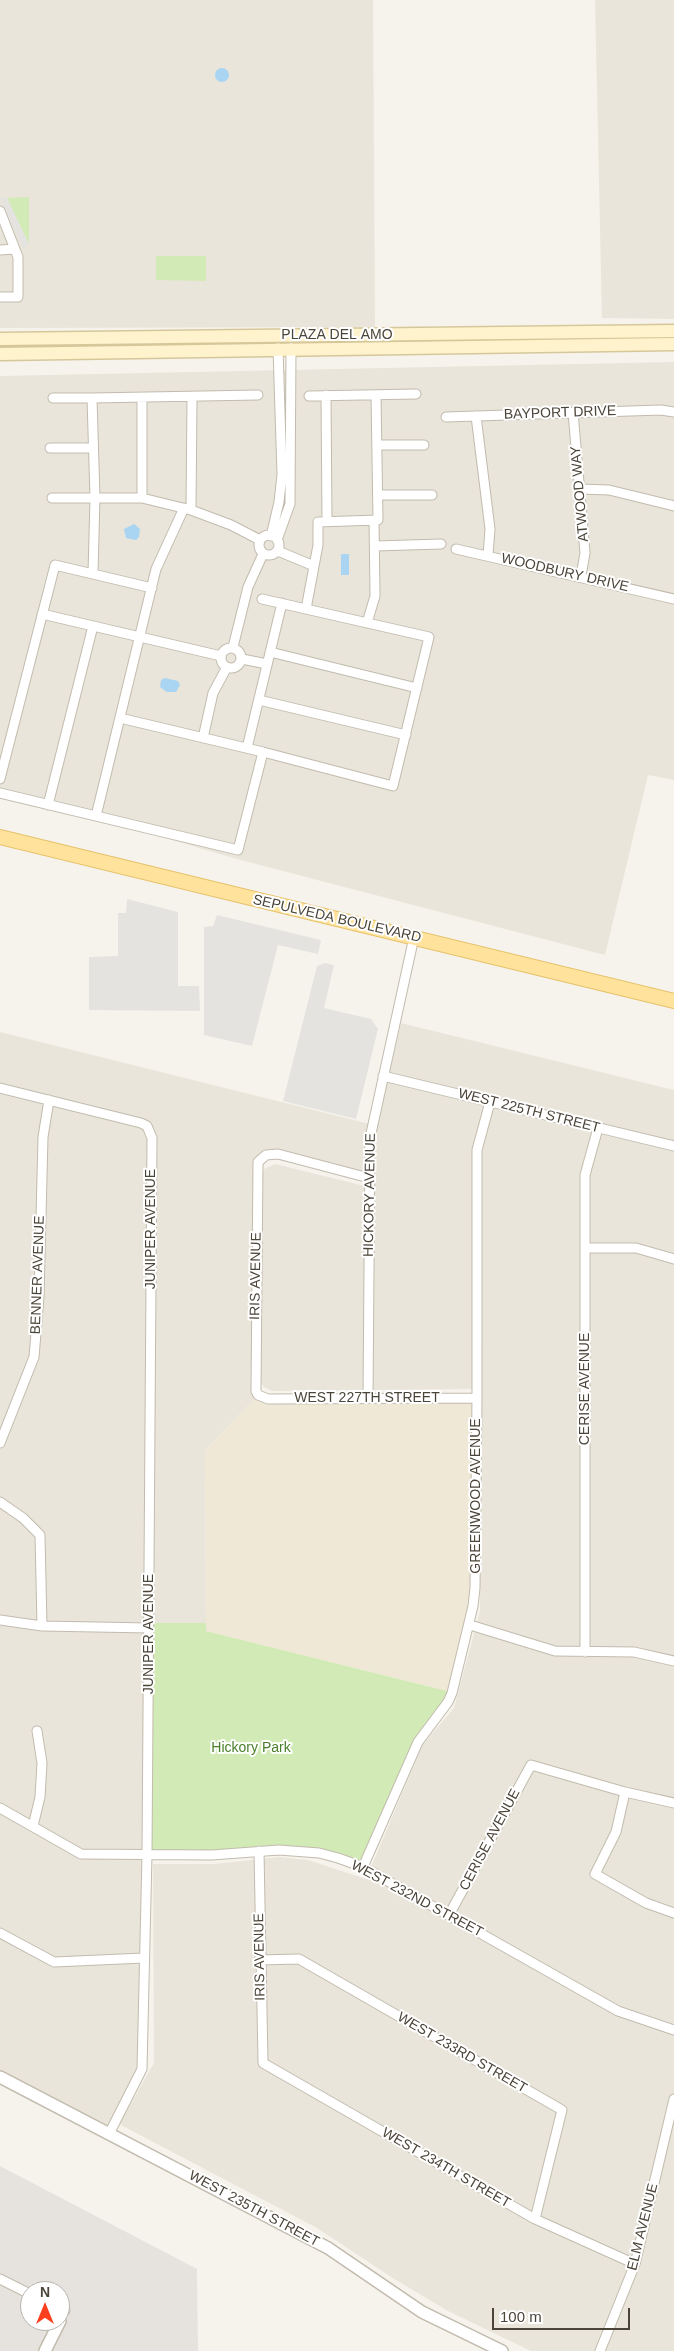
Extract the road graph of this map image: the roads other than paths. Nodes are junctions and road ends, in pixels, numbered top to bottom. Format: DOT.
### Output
graph roads {
  1 [pos="0,211"];
  2 [pos="0,250"];
  3 [pos="15,250"];
  4 [pos="0,297"];
  5 [pos="674,331"];
  6 [pos="0,340"];
  7 [pos="37,340"];
  8 [pos="509,340"];
  9 [pos="285,342"];
  10 [pos="674,344"];
  11 [pos="37,353"];
  12 [pos="0,354"];
  13 [pos="416,394"];
  14 [pos="258,395"];
  15 [pos="326,395"];
  16 [pos="376,395"];
  17 [pos="309,396"];
  18 [pos="192,397"];
  19 [pos="53,398"];
  20 [pos="92,398"];
  21 [pos="142,398"];
  22 [pos="573,412"];
  23 [pos="674,412"];
  24 [pos="476,416"];
  25 [pos="446,417"];
  26 [pos="377,445"];
  27 [pos="424,445"];
  28 [pos="50,448"];
  29 [pos="93,448"];
  30 [pos="580,489"];
  31 [pos="378,495"];
  32 [pos="432,495"];
  33 [pos="52,498"];
  34 [pos="94,498"];
  35 [pos="142,498"];
  36 [pos="674,506"];
  37 [pos="188,509"];
  38 [pos="374,520"];
  39 [pos="327,521"];
  40 [pos="274,538"];
  41 [pos="260,540"];
  42 [pos="441,544"];
  43 [pos="375,546"];
  44 [pos="456,549"];
  45 [pos="278,550"];
  46 [pos="263,554"];
  47 [pos="488,555"];
  48 [pos="314,566"];
  49 [pos="93,573"];
  50 [pos="581,576"];
  51 [pos="152,588"];
  52 [pos="262,598"];
  53 [pos="674,599"];
  54 [pos="282,603"];
  55 [pos="306,609"];
  56 [pos="42,614"];
  57 [pos="367,623"];
  58 [pos="93,626"];
  59 [pos="140,637"];
  60 [pos="233,647"];
  61 [pos="270,652"];
  62 [pos="221,656"];
  63 [pos="242,659"];
  64 [pos="267,664"];
  65 [pos="227,668"];
  66 [pos="417,688"];
  67 [pos="258,700"];
  68 [pos="120,718"];
  69 [pos="406,735"];
  70 [pos="203,738"];
  71 [pos="247,748"];
  72 [pos="263,752"];
  73 [pos="0,779"];
  74 [pos="0,793"];
  75 [pos="48,805"];
  76 [pos="96,816"];
  77 [pos="0,837"];
  78 [pos="414,938"];
  79 [pos="674,1001"];
  80 [pos="383,1076"];
  81 [pos="0,1088"];
  82 [pos="49,1100"];
  83 [pos="490,1102"];
  84 [pos="598,1128"];
  85 [pos="674,1146"];
  86 [pos="369,1178"];
  87 [pos="586,1248"];
  88 [pos="674,1259"];
  89 [pos="258,1395"];
  90 [pos="368,1398"];
  91 [pos="477,1398"];
  92 [pos="0,1443"];
  93 [pos="0,1502"];
  94 [pos="0,1620"];
  95 [pos="470,1625"];
  96 [pos="42,1626"];
  97 [pos="149,1628"];
  98 [pos="585,1652"];
  99 [pos="674,1661"];
  100 [pos="37,1731"];
  101 [pos="625,1792"];
  102 [pos="674,1803"];
  103 [pos="0,1808"];
  104 [pos="33,1826"];
  105 [pos="259,1851"];
  106 [pos="147,1856"];
  107 [pos="363,1867"];
  108 [pos="674,1913"];
  109 [pos="449,1915"];
  110 [pos="0,1933"];
  111 [pos="144,1958"];
  112 [pos="259,1960"];
  113 [pos="674,2030"];
  114 [pos="263,2063"];
  115 [pos="0,2077"];
  116 [pos="674,2099"];
  117 [pos="109,2134"];
  118 [pos="535,2219"];
  119 [pos="635,2264"];
  120 [pos="0,2279"];
  121 [pos="20,2289"];
  122 [pos="54,2331"];
  123 [pos="45,2351"];
  124 [pos="502,2351"];
  125 [pos="600,2351"];
  1 -- 3 [label="street"];
  2 -- 3 [label="street"];
  3 -- 4 [label="street"];
  5 -- 8 [label="main road, PLAZA DEL AMO"];
  6 -- 7 [label="main road, PLAZA DEL AMO"];
  7 -- 9 [label="main road, PLAZA DEL AMO"];
  7 -- 11 [label="main road"];
  8 -- 9 [label="main road, PLAZA DEL AMO"];
  8 -- 10 [label="main road, PLAZA DEL AMO"];
  9 -- 11 [label="main road, PLAZA DEL AMO"];
  9 -- 40 [label="street"];
  9 -- 40 [label="street"];
  11 -- 12 [label="main road, PLAZA DEL AMO"];
  13 -- 16 [label="street"];
  14 -- 18 [label="street"];
  15 -- 16 [label="street"];
  15 -- 17 [label="street"];
  15 -- 39 [label="street"];
  16 -- 26 [label="street"];
  18 -- 21 [label="street"];
  18 -- 37 [label="street"];
  19 -- 20 [label="street"];
  20 -- 21 [label="street"];
  20 -- 29 [label="street"];
  21 -- 35 [label="street"];
  22 -- 23 [label="street, BAYPORT DRIVE"];
  22 -- 24 [label="street, BAYPORT DRIVE"];
  22 -- 30 [label="street, ATWOOD WAY"];
  24 -- 25 [label="street, BAYPORT DRIVE"];
  24 -- 47 [label="street"];
  26 -- 27 [label="street"];
  26 -- 31 [label="street"];
  28 -- 29 [label="street"];
  29 -- 34 [label="street"];
  30 -- 36 [label="street"];
  30 -- 50 [label="street, ATWOOD WAY"];
  31 -- 32 [label="street"];
  31 -- 38 [label="street"];
  33 -- 34 [label="street"];
  34 -- 35 [label="street"];
  34 -- 49 [label="street"];
  35 -- 37 [label="street"];
  37 -- 41 [label="street"];
  37 -- 51 [label="street"];
  38 -- 39 [label="street"];
  38 -- 43 [label="street"];
  39 -- 48 [label="street"];
  40 -- 41 [label="street"];
  40 -- 45 [label="street"];
  41 -- 46 [label="street"];
  42 -- 43 [label="street"];
  43 -- 57 [label="street"];
  44 -- 47 [label="street, WOODBURY DRIVE"];
  45 -- 46 [label="street"];
  45 -- 48 [label="street"];
  46 -- 60 [label="street"];
  47 -- 50 [label="street, WOODBURY DRIVE"];
  48 -- 55 [label="street"];
  49 -- 51 [label="street"];
  49 -- 56 [label="street"];
  50 -- 53 [label="street, WOODBURY DRIVE"];
  51 -- 59 [label="street"];
  52 -- 54 [label="street"];
  54 -- 55 [label="street"];
  54 -- 61 [label="street"];
  55 -- 57 [label="street"];
  56 -- 58 [label="street"];
  56 -- 73 [label="street"];
  57 -- 66 [label="street"];
  58 -- 59 [label="street"];
  58 -- 75 [label="street"];
  59 -- 62 [label="street"];
  59 -- 68 [label="street"];
  60 -- 62 [label="street"];
  60 -- 63 [label="street"];
  61 -- 64 [label="street"];
  61 -- 66 [label="street"];
  62 -- 65 [label="street"];
  63 -- 64 [label="street"];
  63 -- 65 [label="street"];
  64 -- 67 [label="street"];
  65 -- 70 [label="street"];
  66 -- 69 [label="street"];
  67 -- 69 [label="street"];
  67 -- 71 [label="street"];
  68 -- 70 [label="street"];
  68 -- 76 [label="street"];
  69 -- 72 [label="street"];
  70 -- 71 [label="street"];
  71 -- 72 [label="street"];
  72 -- 76 [label="street"];
  74 -- 75 [label="street"];
  75 -- 76 [label="street"];
  77 -- 78 [label="main road, SEPULVEDA BOULEVARD"];
  78 -- 79 [label="main road, SEPULVEDA BOULEVARD"];
  78 -- 80 [label="street, HICKORY AVENUE"];
  80 -- 83 [label="street, WEST 225TH STREET"];
  80 -- 86 [label="street, HICKORY AVENUE"];
  81 -- 82 [label="street"];
  82 -- 92 [label="street, BENNER AVENUE"];
  82 -- 97 [label="street, JUNIPER AVENUE"];
  83 -- 84 [label="street, WEST 225TH STREET"];
  83 -- 91 [label="street, GREENWOOD AVENUE"];
  84 -- 85 [label="street, WEST 225TH STREET"];
  84 -- 87 [label="street, CERISE AVENUE"];
  86 -- 89 [label="street, IRIS AVENUE"];
  86 -- 90 [label="street, HICKORY AVENUE"];
  87 -- 88 [label="street"];
  87 -- 98 [label="street, CERISE AVENUE"];
  89 -- 90 [label="street, WEST 227TH STREET"];
  90 -- 91 [label="street, WEST 227TH STREET"];
  91 -- 95 [label="street, GREENWOOD AVENUE"];
  93 -- 96 [label="street"];
  94 -- 96 [label="street"];
  95 -- 98 [label="street"];
  95 -- 107 [label="street, GREENWOOD AVENUE"];
  96 -- 97 [label="street"];
  97 -- 106 [label="street, JUNIPER AVENUE"];
  98 -- 99 [label="street"];
  100 -- 104 [label="street"];
  101 -- 102 [label="street"];
  101 -- 108 [label="street"];
  101 -- 109 [label="street, CERISE AVENUE"];
  103 -- 104 [label="street, WEST 232ND STREET"];
  104 -- 106 [label="street, WEST 232ND STREET"];
  105 -- 106 [label="street, WEST 232ND STREET"];
  105 -- 107 [label="street, WEST 232ND STREET"];
  105 -- 112 [label="street, IRIS AVENUE"];
  106 -- 111 [label="street, JUNIPER AVENUE"];
  107 -- 109 [label="street, WEST 232ND STREET"];
  109 -- 113 [label="street, WEST 232ND STREET"];
  110 -- 111 [label="street"];
  111 -- 117 [label="street, JUNIPER AVENUE"];
  112 -- 114 [label="street, IRIS AVENUE"];
  112 -- 118 [label="street, WEST 233RD STREET"];
  114 -- 118 [label="street, WEST 234TH STREET"];
  115 -- 117 [label="street, WEST 235TH STREET"];
  116 -- 119 [label="street, ELM AVENUE"];
  117 -- 124 [label="street, WEST 235TH STREET"];
  118 -- 119 [label="street, WEST 234TH STREET"];
  119 -- 125 [label="street, ELM AVENUE"];
  120 -- 121 [label="street"];
  122 -- 123 [label="street"];
}
